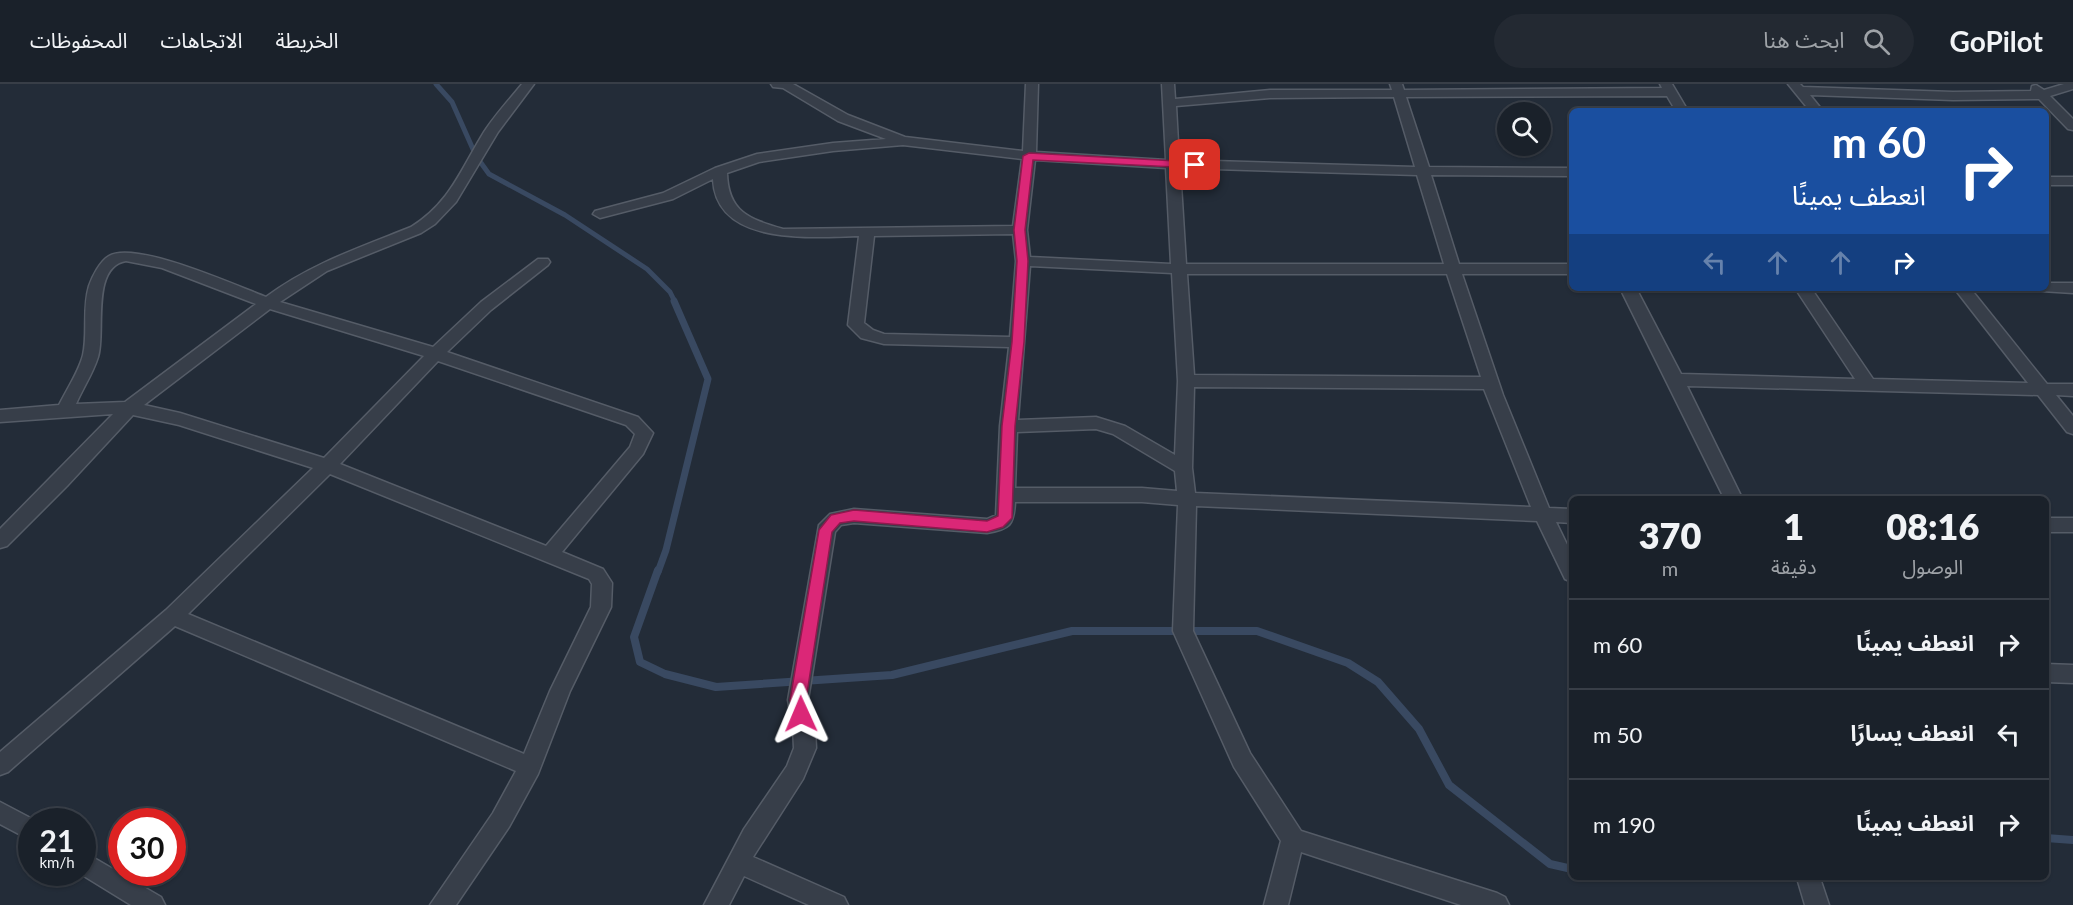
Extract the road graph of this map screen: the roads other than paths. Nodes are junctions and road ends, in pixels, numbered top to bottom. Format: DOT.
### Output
graph roads {
  1 [pos="528,84"];
  2 [pos="783,84"];
  3 [pos="1032,84"];
  4 [pos="1168,84"];
  5 [pos="2031,84"];
  6 [pos="2073,85"];
  7 [pos="1796,87"];
  8 [pos="1668,88"];
  9 [pos="1269,89"];
  10 [pos="1398,89"];
  11 [pos="1525,89"];
  12 [pos="2042,95"];
  13 [pos="1171,103"];
  14 [pos="1680,108"];
  15 [pos="1814,108"];
  16 [pos="2073,126"];
  17 [pos="903,141"];
  18 [pos="1029,156"];
  19 [pos="1172,164"];
  20 [pos="720,171"];
  21 [pos="1423,171"];
  22 [pos="1569,172"];
  23 [pos="2049,181"];
  24 [pos="2073,181"];
  25 [pos="600,214"];
  26 [pos="1020,230"];
  27 [pos="867,232"];
  28 [pos="1023,261"];
  29 [pos="543,262"];
  30 [pos="1179,269"];
  31 [pos="1569,269"];
  32 [pos="1452,270"];
  33 [pos="2049,288"];
  34 [pos="2073,288"];
  35 [pos="1630,291"];
  36 [pos="1805,291"];
  37 [pos="1964,291"];
  38 [pos="268,303"];
  39 [pos="1018,342"];
  40 [pos="436,354"];
  41 [pos="1676,380"];
  42 [pos="1186,381"];
  43 [pos="1490,383"];
  44 [pos="1868,385"];
  45 [pos="2041,390"];
  46 [pos="2073,390"];
  47 [pos="129,408"];
  48 [pos="65,410"];
  49 [pos="0,416"];
  50 [pos="1009,426"];
  51 [pos="2073,428"];
  52 [pos="328,466"];
  53 [pos="1184,468"];
  54 [pos="1005,495"];
  55 [pos="1732,496"];
  56 [pos="1187,499"];
  57 [pos="1542,516"];
  58 [pos="1569,516"];
  59 [pos="2049,525"];
  60 [pos="2073,525"];
  61 [pos="0,541"];
  62 [pos="549,555"];
  63 [pos="1569,568"];
  64 [pos="173,616"];
  65 [pos="2049,673"];
  66 [pos="2073,674"];
  67 [pos="0,765"];
  68 [pos="530,767"];
  69 [pos="0,812"];
  70 [pos="18,823"];
  71 [pos="1293,839"];
  72 [pos="740,863"];
  73 [pos="96,870"];
  74 [pos="1810,880"];
  75 [pos="153,905"];
  76 [pos="442,905"];
  77 [pos="716,905"];
  78 [pos="836,905"];
  79 [pos="1276,905"];
  80 [pos="1497,905"];
  81 [pos="1817,905"];
  1 -- 38 [label="street"];
  2 -- 17 [label="street"];
  3 -- 18 [label="street"];
  4 -- 13 [label="street"];
  5 -- 12 [label="street"];
  6 -- 12 [label="street"];
  7 -- 12 [label="street"];
  7 -- 15 [label="street"];
  8 -- 11 [label="street"];
  8 -- 14 [label="street"];
  9 -- 10 [label="street"];
  9 -- 13 [label="street"];
  10 -- 11 [label="street"];
  10 -- 21 [label="street"];
  12 -- 16 [label="street"];
  13 -- 19 [label="street"];
  17 -- 18 [label="street"];
  17 -- 20 [label="street"];
  18 -- 19 [label="street"];
  18 -- 26 [label="street"];
  19 -- 21 [label="street"];
  19 -- 30 [label="street"];
  20 -- 25 [label="street"];
  20 -- 27 [label="street"];
  21 -- 22 [label="street"];
  21 -- 32 [label="street"];
  23 -- 24 [label="street"];
  26 -- 27 [label="street"];
  26 -- 28 [label="street"];
  27 -- 39 [label="street"];
  28 -- 30 [label="street"];
  28 -- 39 [label="street"];
  29 -- 40 [label="street"];
  30 -- 32 [label="street"];
  30 -- 42 [label="street"];
  31 -- 32 [label="street"];
  32 -- 43 [label="street"];
  33 -- 34 [label="street"];
  35 -- 41 [label="street"];
  36 -- 44 [label="street"];
  37 -- 45 [label="street"];
  38 -- 40 [label="street"];
  38 -- 47 [label="street"];
  38 -- 48 [label="street"];
  39 -- 50 [label="street"];
  40 -- 52 [label="street"];
  40 -- 62 [label="street"];
  41 -- 44 [label="street"];
  41 -- 55 [label="street"];
  42 -- 43 [label="street"];
  42 -- 53 [label="street"];
  43 -- 57 [label="street"];
  44 -- 45 [label="street"];
  45 -- 46 [label="street"];
  45 -- 51 [label="street"];
  47 -- 48 [label="street"];
  47 -- 52 [label="street"];
  47 -- 61 [label="street"];
  48 -- 49 [label="street"];
  50 -- 53 [label="street"];
  50 -- 54 [label="street"];
  52 -- 62 [label="street"];
  52 -- 64 [label="street"];
  53 -- 56 [label="street"];
  54 -- 56 [label="street"];
  54 -- 72 [label="street"];
  56 -- 57 [label="street"];
  56 -- 71 [label="street"];
  57 -- 58 [label="street"];
  57 -- 63 [label="street"];
  59 -- 60 [label="street"];
  62 -- 68 [label="street"];
  64 -- 67 [label="street"];
  64 -- 68 [label="street"];
  65 -- 66 [label="street"];
  68 -- 76 [label="street"];
  69 -- 70 [label="street"];
  71 -- 79 [label="street"];
  71 -- 80 [label="street"];
  72 -- 77 [label="street"];
  72 -- 78 [label="street"];
  73 -- 75 [label="street"];
  74 -- 81 [label="street"];
}
